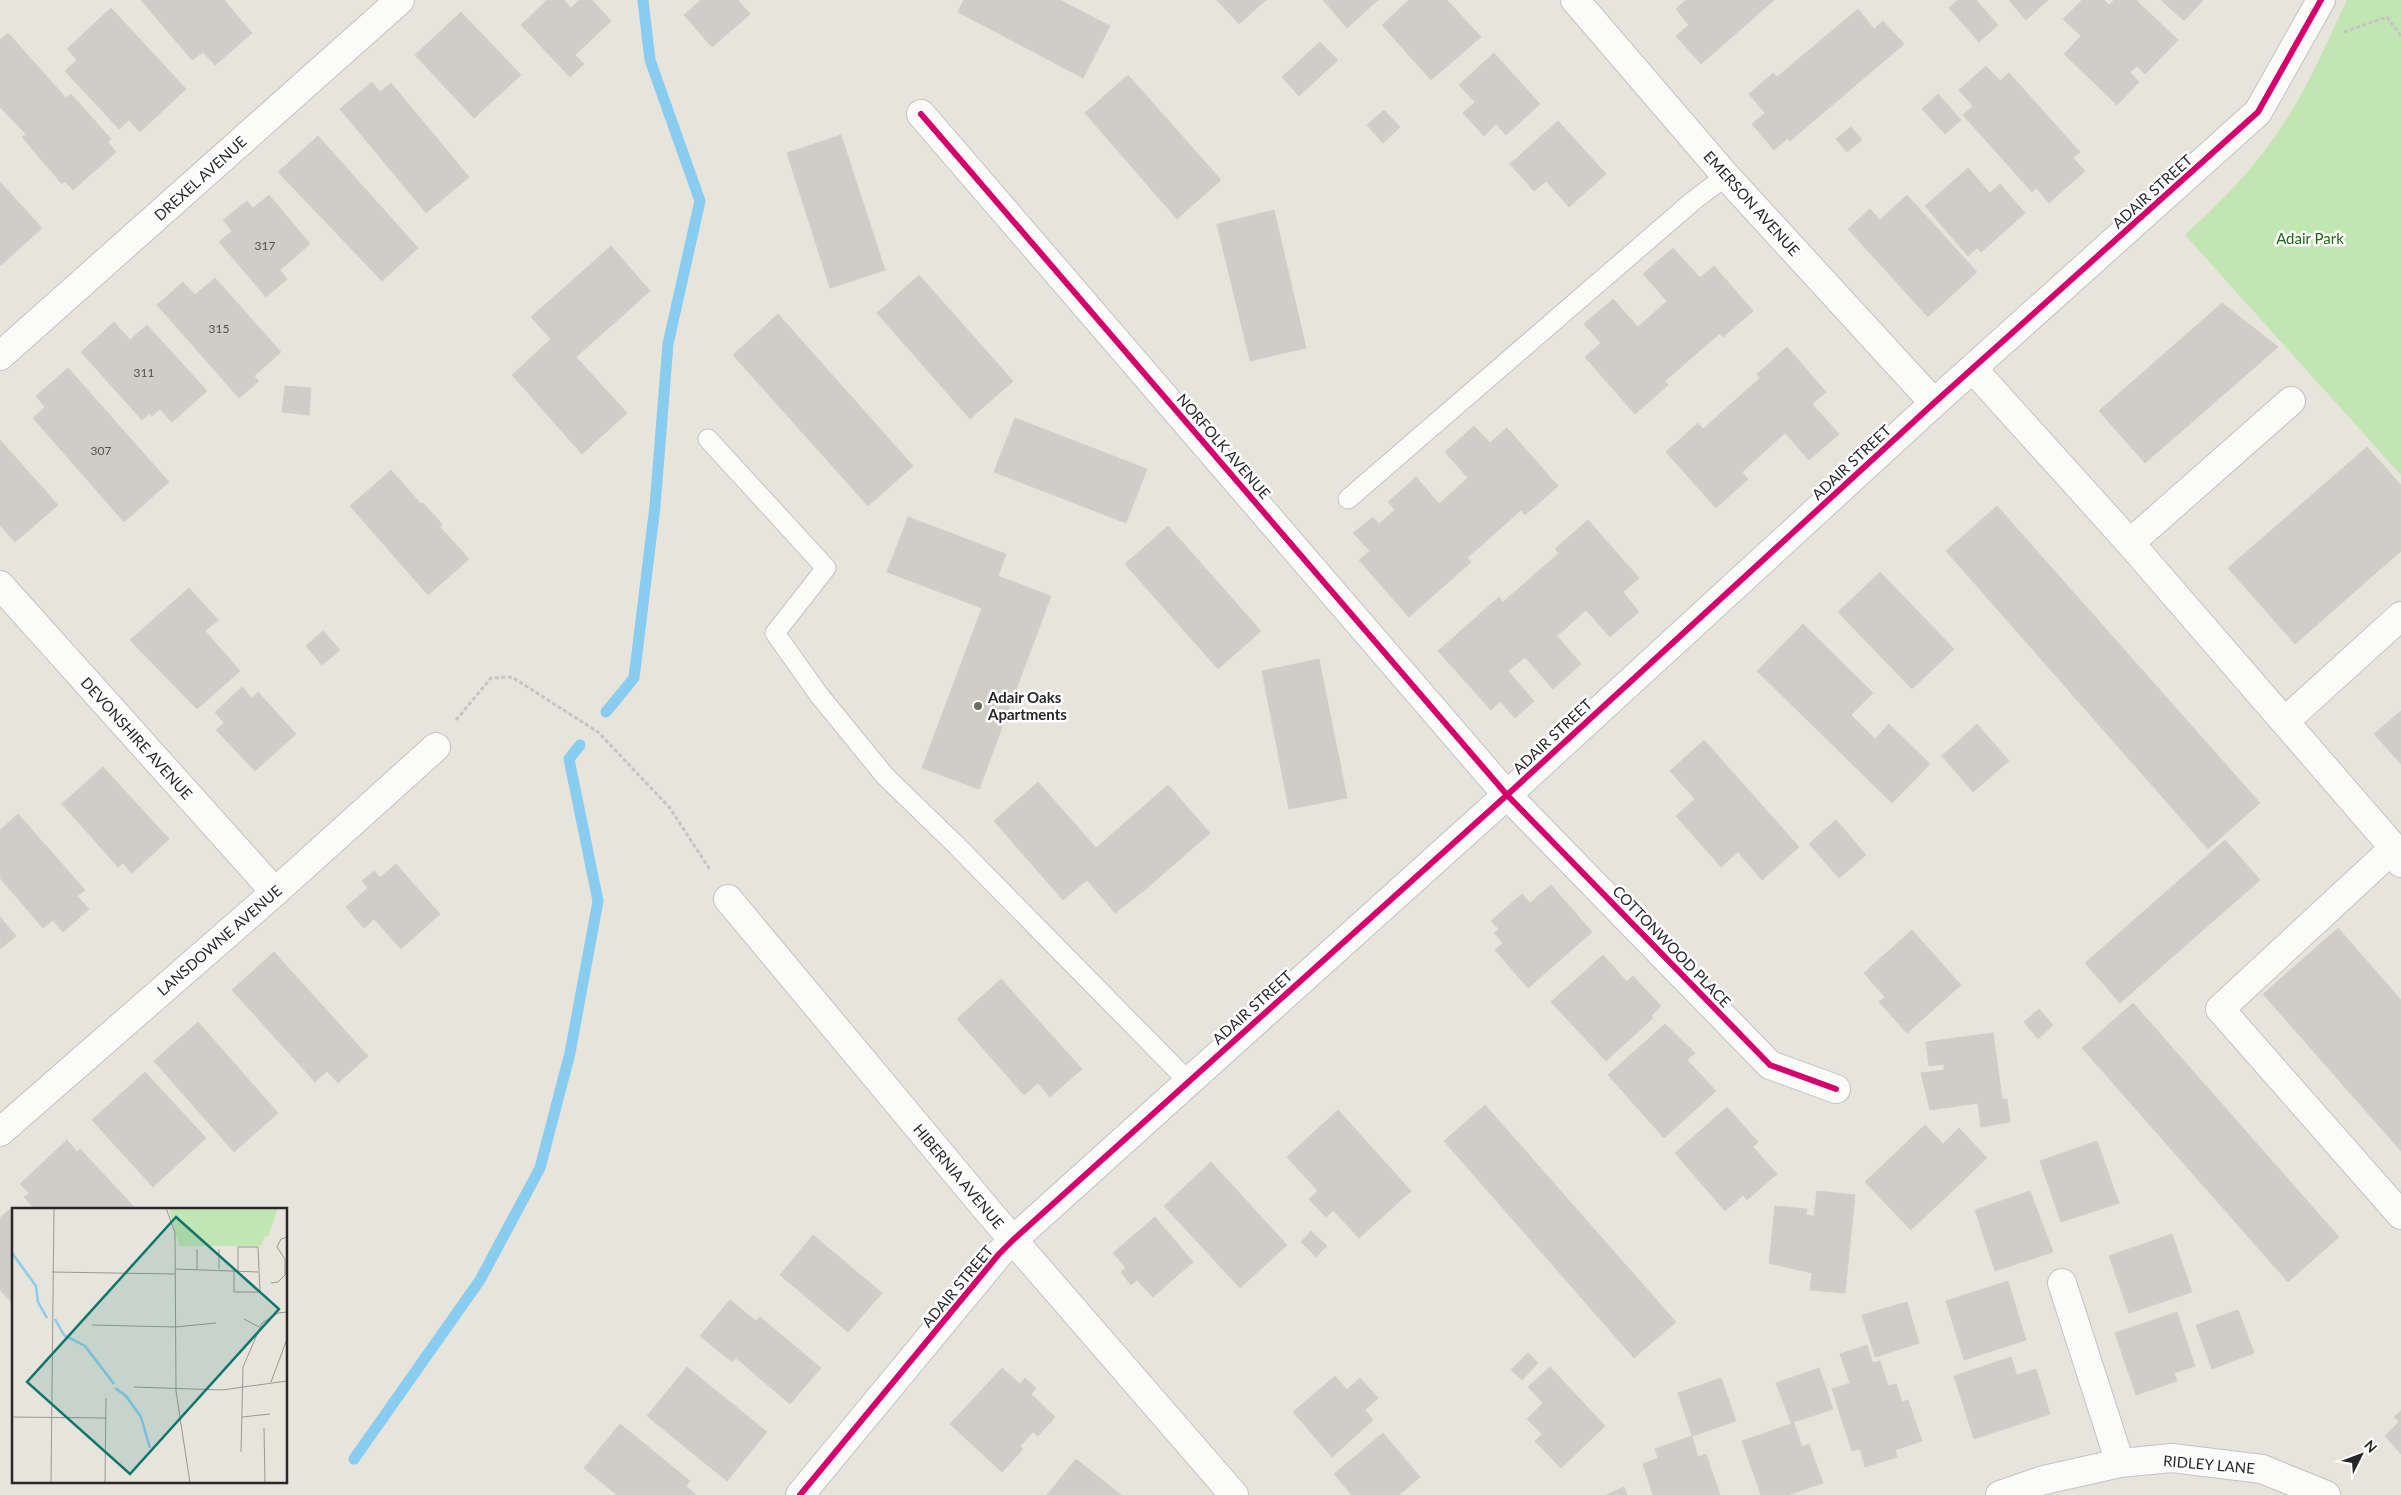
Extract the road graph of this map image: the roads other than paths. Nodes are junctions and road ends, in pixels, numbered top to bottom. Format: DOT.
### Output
graph roads {
  1 [pos="400,0"];
  2 [pos="1575,0"];
  3 [pos="2321,0"];
  4 [pos="921,114"];
  5 [pos="1726,176"];
  6 [pos="0,356"];
  7 [pos="1973,369"];
  8 [pos="2291,401"];
  9 [pos="1934,403"];
  10 [pos="708,439"];
  11 [pos="1348,499"];
  12 [pos="2130,543"];
  13 [pos="0,585"];
  14 [pos="2401,616"];
  15 [pos="2285,721"];
  16 [pos="436,747"];
  17 [pos="1506,795"];
  18 [pos="2397,856"];
  19 [pos="275,892"];
  20 [pos="728,899"];
  21 [pos="1188,1081"];
  22 [pos="1836,1088"];
  23 [pos="0,1132"];
  24 [pos="2401,1215"];
  25 [pos="1013,1240"];
  26 [pos="2062,1283"];
  27 [pos="2120,1463"];
  28 [pos="800,1495"];
  29 [pos="1234,1495"];
  30 [pos="2000,1495"];
  31 [pos="2326,1495"];
  1 -- 6 [label="street, DREXEL AVENUE"];
  2 -- 5 [label="street, EMERSON AVENUE"];
  3 -- 7 [label="street, ADAIR STREET"];
  4 -- 17 [label="street, NORFOLK AVENUE"];
  5 -- 9 [label="street, EMERSON AVENUE"];
  5 -- 11 [label="lane"];
  7 -- 9 [label="street, ADAIR STREET"];
  7 -- 12 [label="street"];
  8 -- 12 [label="street"];
  9 -- 17 [label="street, ADAIR STREET"];
  10 -- 21 [label="lane"];
  12 -- 15 [label="street"];
  13 -- 19 [label="street, DEVONSHIRE AVENUE"];
  14 -- 15 [label="street"];
  15 -- 18 [label="street"];
  16 -- 19 [label="street, LANSDOWNE AVENUE"];
  17 -- 21 [label="street, ADAIR STREET"];
  17 -- 22 [label="street, COTTONWOOD PLACE"];
  18 -- 24 [label="street"];
  19 -- 23 [label="street, LANSDOWNE AVENUE"];
  20 -- 25 [label="street, HIBERNIA AVENUE"];
  21 -- 25 [label="street, ADAIR STREET"];
  25 -- 28 [label="street, ADAIR STREET"];
  25 -- 29 [label="street, HIBERNIA AVENUE"];
  26 -- 27 [label="street"];
  27 -- 30 [label="street, RIDLEY LANE"];
  27 -- 31 [label="street, RIDLEY LANE"];
}
